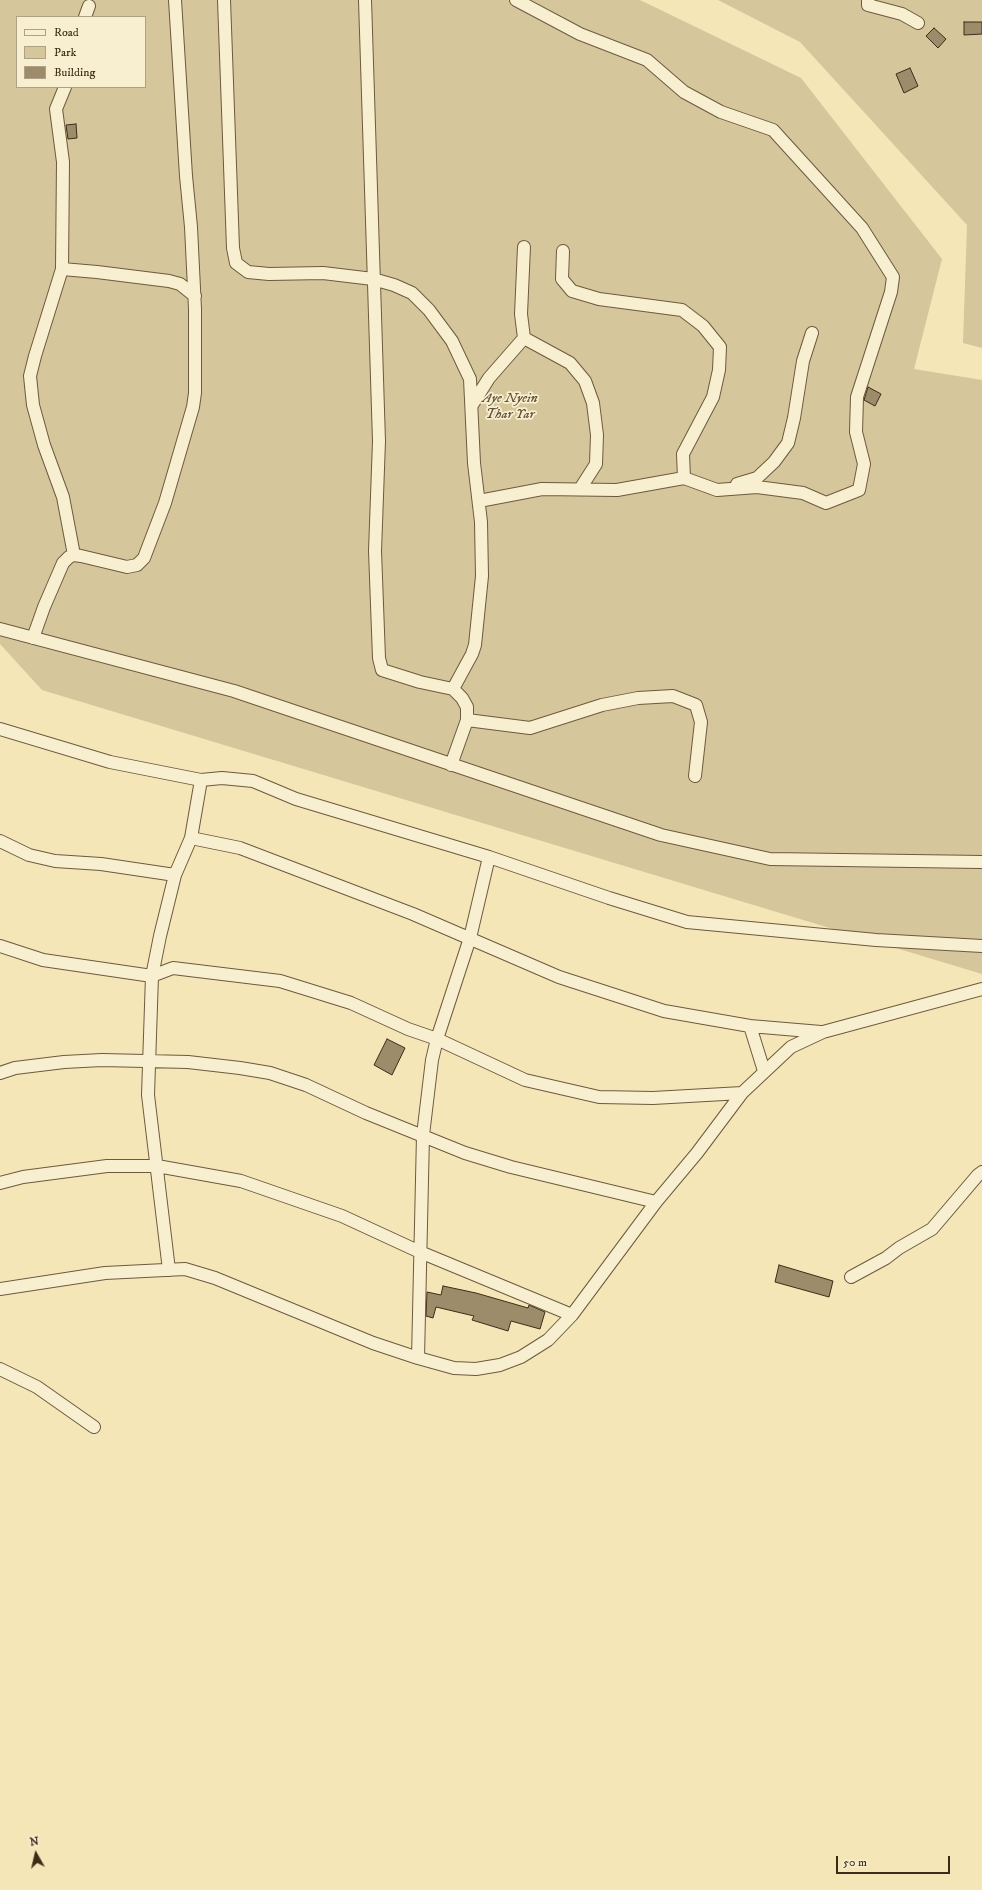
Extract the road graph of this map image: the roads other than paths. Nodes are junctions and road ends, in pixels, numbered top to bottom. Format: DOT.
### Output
graph roads {
  1 [pos="175,0"];
  2 [pos="224,0"];
  3 [pos="365,0"];
  4 [pos="516,0"];
  5 [pos="865,2"];
  6 [pos="918,23"];
  7 [pos="65,88"];
  8 [pos="524,247"];
  9 [pos="563,251"];
  10 [pos="62,269"];
  11 [pos="373,279"];
  12 [pos="195,296"];
  13 [pos="812,333"];
  14 [pos="524,338"];
  15 [pos="472,405"];
  16 [pos="684,478"];
  17 [pos="580,489"];
  18 [pos="717,490"];
  19 [pos="479,500"];
  20 [pos="74,555"];
  21 [pos="0,629"];
  22 [pos="33,638"];
  23 [pos="453,689"];
  24 [pos="467,720"];
  25 [pos="0,729"];
  26 [pos="451,765"];
  27 [pos="695,776"];
  28 [pos="202,780"];
  29 [pos="191,838"];
  30 [pos="0,842"];
  31 [pos="489,857"];
  32 [pos="982,862"];
  33 [pos="176,875"];
  34 [pos="470,938"];
  35 [pos="0,946"];
  36 [pos="982,946"];
  37 [pos="152,976"];
  38 [pos="982,989"];
  39 [pos="750,1026"];
  40 [pos="823,1032"];
  41 [pos="437,1039"];
  42 [pos="149,1060"];
  43 [pos="0,1064"];
  44 [pos="15,1068"];
  45 [pos="764,1071"];
  46 [pos="0,1073"];
  47 [pos="742,1093"];
  48 [pos="423,1135"];
  49 [pos="157,1166"];
  50 [pos="982,1172"];
  51 [pos="0,1183"];
  52 [pos="656,1202"];
  53 [pos="420,1252"];
  54 [pos="169,1270"];
  55 [pos="851,1277"];
  56 [pos="0,1289"];
  57 [pos="572,1315"];
  58 [pos="418,1358"];
  59 [pos="0,1368"];
  60 [pos="94,1427"];
  1 -- 12 [label="street"];
  2 -- 11 [label="street"];
  3 -- 11 [label="street"];
  4 -- 18 [label="street"];
  5 -- 6 [label="street"];
  7 -- 10 [label="street"];
  8 -- 14 [label="street"];
  9 -- 16 [label="street"];
  10 -- 12 [label="street"];
  10 -- 20 [label="street"];
  11 -- 15 [label="street"];
  11 -- 23 [label="street"];
  12 -- 20 [label="street"];
  13 -- 18 [label="street"];
  14 -- 15 [label="street"];
  14 -- 17 [label="street"];
  15 -- 19 [label="street"];
  16 -- 17 [label="street"];
  16 -- 18 [label="street"];
  17 -- 19 [label="street"];
  19 -- 23 [label="street"];
  20 -- 22 [label="street"];
  21 -- 22 [label="street"];
  22 -- 26 [label="street"];
  23 -- 24 [label="street"];
  24 -- 26 [label="street"];
  24 -- 27 [label="street"];
  25 -- 28 [label="street"];
  26 -- 32 [label="street"];
  28 -- 29 [label="street"];
  28 -- 31 [label="street"];
  29 -- 33 [label="street"];
  29 -- 34 [label="street"];
  30 -- 33 [label="street"];
  31 -- 34 [label="street"];
  31 -- 36 [label="street"];
  33 -- 37 [label="street"];
  34 -- 39 [label="street"];
  34 -- 41 [label="street"];
  35 -- 37 [label="street"];
  37 -- 41 [label="street"];
  37 -- 42 [label="street"];
  38 -- 40 [label="street"];
  39 -- 40 [label="street"];
  39 -- 45 [label="street"];
  40 -- 45 [label="street"];
  41 -- 47 [label="street"];
  41 -- 48 [label="street"];
  42 -- 44 [label="street"];
  42 -- 48 [label="street"];
  42 -- 49 [label="street"];
  43 -- 44 [label="street"];
  44 -- 46 [label="street"];
  45 -- 47 [label="street"];
  47 -- 52 [label="street"];
  48 -- 52 [label="street"];
  48 -- 53 [label="street"];
  49 -- 51 [label="street"];
  49 -- 53 [label="street"];
  49 -- 54 [label="street"];
  50 -- 55 [label="street"];
  52 -- 57 [label="street"];
  53 -- 57 [label="street"];
  53 -- 58 [label="street"];
  54 -- 56 [label="street"];
  54 -- 58 [label="street"];
  57 -- 58 [label="street"];
  59 -- 60 [label="street"];
}
